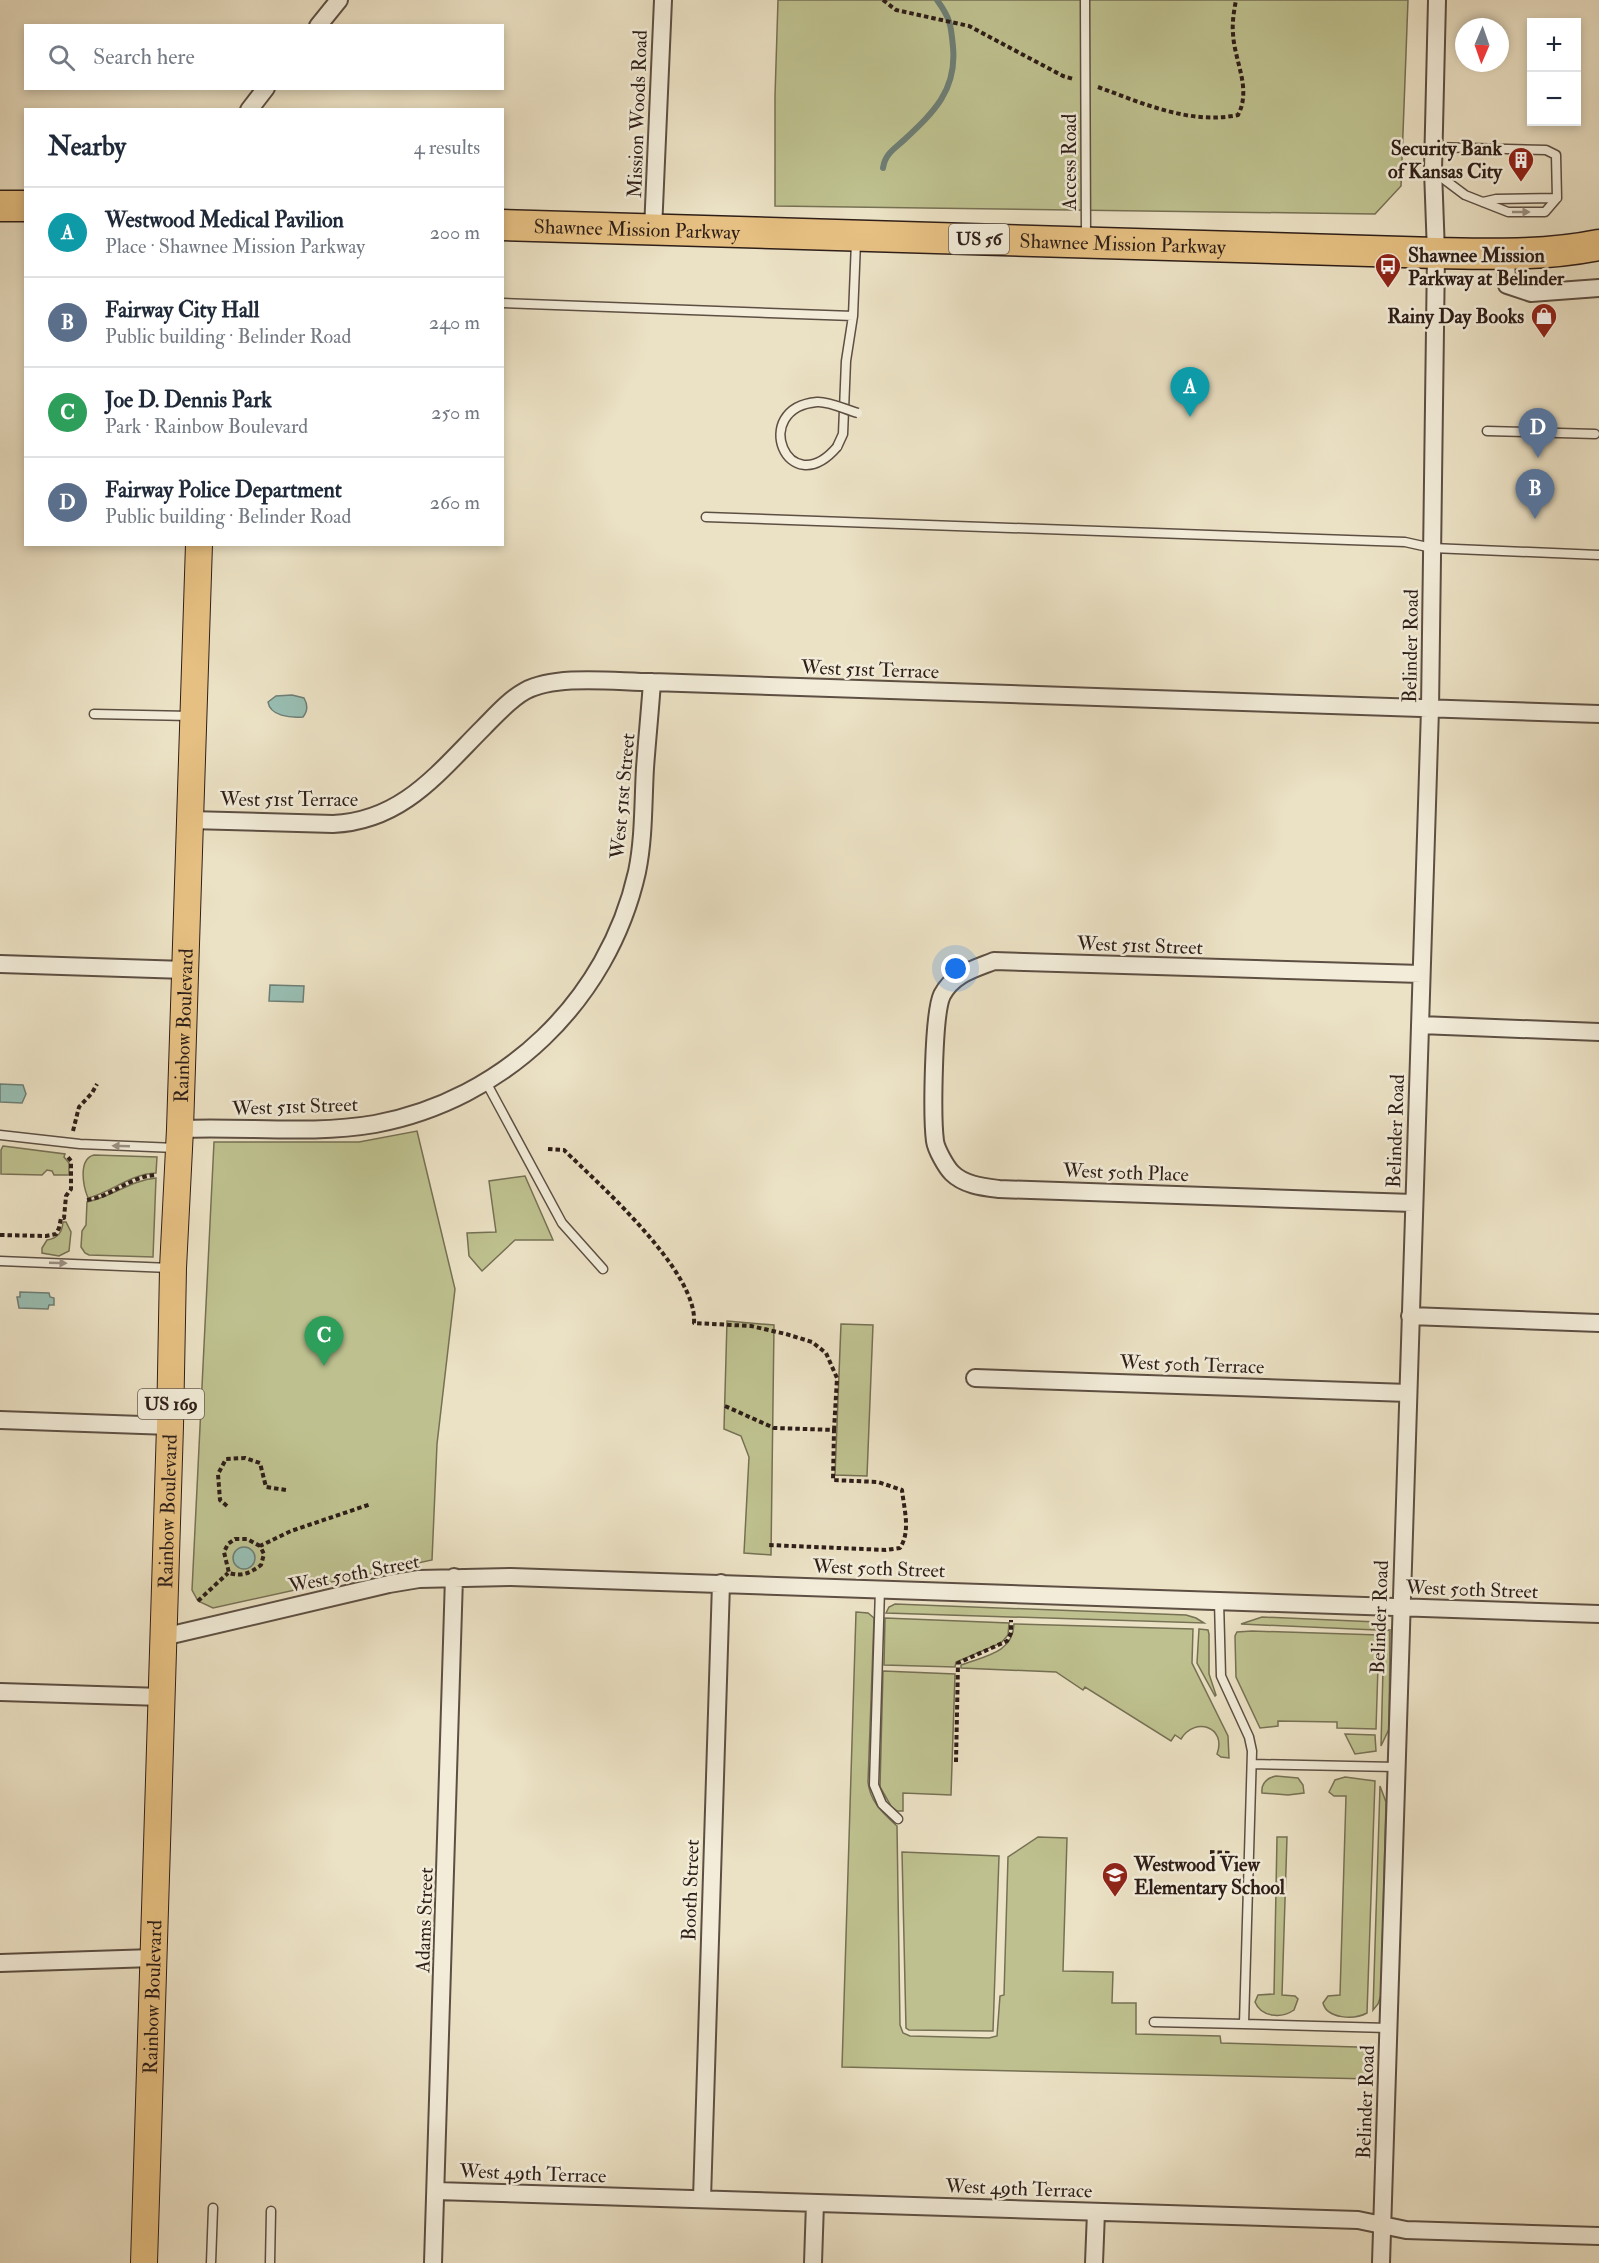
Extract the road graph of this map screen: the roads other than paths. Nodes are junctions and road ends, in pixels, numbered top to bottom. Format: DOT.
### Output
graph roads {
  1 [pos="339,0"];
  2 [pos="663,0"];
  3 [pos="1085,0"];
  4 [pos="1437,0"];
  5 [pos="320,24"];
  6 [pos="264,90"];
  7 [pos="251,108"];
  8 [pos="1433,147"];
  9 [pos="1433,171"];
  10 [pos="1557,198"];
  11 [pos="1482,202"];
  12 [pos="0,206"];
  13 [pos="24,206"];
  14 [pos="504,225"];
  15 [pos="653,230"];
  16 [pos="856,235"];
  17 [pos="1086,242"];
  18 [pos="1599,245"];
  19 [pos="1436,253"];
  20 [pos="1506,254"];
  21 [pos="1599,288"];
  22 [pos="504,303"];
  23 [pos="853,316"];
  24 [pos="858,413"];
  25 [pos="1487,431"];
  26 [pos="1595,434"];
  27 [pos="706,518"];
  28 [pos="199,546"];
  29 [pos="1432,548"];
  30 [pos="1599,555"];
  31 [pos="652,682"];
  32 [pos="1430,709"];
  33 [pos="94,714"];
  34 [pos="1599,714"];
  35 [pos="193,716"];
  36 [pos="190,820"];
  37 [pos="0,964"];
  38 [pos="185,970"];
  39 [pos="1421,974"];
  40 [pos="1420,1025"];
  41 [pos="1599,1032"];
  42 [pos="935,1067"];
  43 [pos="486,1082"];
  44 [pos="0,1135"];
  45 [pos="179,1138"];
  46 [pos="1413,1203"];
  47 [pos="0,1261"];
  48 [pos="173,1268"];
  49 [pos="603,1269"];
  50 [pos="1410,1316"];
  51 [pos="1599,1323"];
  52 [pos="975,1378"];
  53 [pos="1407,1393"];
  54 [pos="0,1420"];
  55 [pos="170,1426"];
  56 [pos="454,1577"];
  57 [pos="721,1583"];
  58 [pos="880,1589"];
  59 [pos="1219,1602"];
  60 [pos="1401,1608"];
  61 [pos="1599,1614"];
  62 [pos="164,1637"];
  63 [pos="0,1692"];
  64 [pos="162,1696"];
  65 [pos="1252,1764"];
  66 [pos="1396,1767"];
  67 [pos="898,1819"];
  68 [pos="153,1958"];
  69 [pos="0,1963"];
  70 [pos="1154,2022"];
  71 [pos="1244,2024"];
  72 [pos="1388,2028"];
  73 [pos="436,2191"];
  74 [pos="702,2199"];
  75 [pos="815,2202"];
  76 [pos="213,2208"];
  77 [pos="272,2211"];
  78 [pos="1096,2212"];
  79 [pos="1382,2225"];
  80 [pos="1599,2236"];
  81 [pos="144,2263"];
  82 [pos="211,2263"];
  83 [pos="270,2263"];
  84 [pos="433,2263"];
  85 [pos="813,2263"];
  86 [pos="1094,2263"];
  87 [pos="1380,2263"];
  1 -- 5 [label="street"];
  2 -- 15 [label="street, Mission Woods Road"];
  3 -- 17 [label="lane, Access Road"];
  4 -- 8 [label="street, Belinder Road"];
  6 -- 7 [label="street"];
  8 -- 9 [label="street, Belinder Road"];
  8 -- 10 [label="lane"];
  9 -- 11 [label="lane"];
  9 -- 19 [label="street, Belinder Road"];
  10 -- 11 [label="lane"];
  11 -- 10 [label="lane, one-way"];
  12 -- 13 [label="highway"];
  14 -- 15 [label="highway, Shawnee Mission Parkway / US 56"];
  15 -- 16 [label="highway, Shawnee Mission Parkway / US 56"];
  16 -- 17 [label="highway, Shawnee Mission Parkway / US 56"];
  16 -- 23 [label="lane"];
  17 -- 19 [label="highway, Shawnee Mission Parkway / US 56"];
  18 -- 20 [label="highway, Shawnee Mission Parkway / US 56"];
  19 -- 20 [label="highway, Shawnee Mission Parkway / US 56"];
  19 -- 29 [label="street, Belinder Road"];
  20 -- 21 [label="street"];
  22 -- 23 [label="lane"];
  23 -- 24 [label="lane, bridge"];
  25 -- 26 [label="lane"];
  27 -- 29 [label="lane"];
  28 -- 35 [label="main road, Rainbow Boulevard / US 169"];
  29 -- 30 [label="lane"];
  29 -- 32 [label="street, Belinder Road"];
  31 -- 32 [label="street, West 51st Terrace"];
  31 -- 36 [label="street, West 51st Terrace"];
  31 -- 43 [label="street, West 51st Street"];
  32 -- 34 [label="street, West 51st Terrace"];
  32 -- 39 [label="street, Belinder Road"];
  33 -- 35 [label="lane"];
  35 -- 36 [label="main road, Rainbow Boulevard / US 169"];
  36 -- 38 [label="main road, Rainbow Boulevard / US 169"];
  37 -- 38 [label="street"];
  38 -- 45 [label="main road, Rainbow Boulevard / US 169"];
  39 -- 40 [label="street, Belinder Road"];
  39 -- 42 [label="street, West 51st Street"];
  40 -- 41 [label="street"];
  40 -- 46 [label="street, Belinder Road"];
  42 -- 46 [label="street, West 50th Place"];
  43 -- 45 [label="street, West 51st Street"];
  43 -- 49 [label="lane"];
  45 -- 44 [label="lane, one-way"];
  45 -- 48 [label="main road, Rainbow Boulevard / US 169"];
  46 -- 50 [label="street, Belinder Road"];
  47 -- 48 [label="lane, one-way"];
  48 -- 55 [label="main road, Rainbow Boulevard / US 169"];
  50 -- 51 [label="street"];
  50 -- 53 [label="street, Belinder Road"];
  52 -- 53 [label="street, West 50th Terrace"];
  53 -- 60 [label="street, Belinder Road"];
  54 -- 55 [label="street"];
  55 -- 62 [label="main road, Rainbow Boulevard / US 169"];
  56 -- 57 [label="street, West 50th Street"];
  56 -- 62 [label="street, West 50th Street"];
  56 -- 73 [label="street, Adams Street"];
  57 -- 58 [label="street, West 50th Street"];
  57 -- 74 [label="street, Booth Street"];
  58 -- 59 [label="street, West 50th Street"];
  58 -- 67 [label="lane"];
  59 -- 60 [label="street, West 50th Street"];
  59 -- 65 [label="lane"];
  60 -- 61 [label="street, West 50th Street"];
  60 -- 66 [label="street, Belinder Road"];
  62 -- 64 [label="main road, Rainbow Boulevard / US 169"];
  63 -- 64 [label="street"];
  64 -- 68 [label="main road, Rainbow Boulevard / US 169"];
  65 -- 66 [label="lane"];
  65 -- 71 [label="lane"];
  66 -- 72 [label="street, Belinder Road"];
  68 -- 69 [label="street"];
  68 -- 81 [label="main road, Rainbow Boulevard / US 169"];
  70 -- 71 [label="lane"];
  71 -- 72 [label="lane"];
  72 -- 79 [label="street, Belinder Road"];
  73 -- 74 [label="street, West 49th Terrace"];
  73 -- 84 [label="street, Adams Street"];
  74 -- 75 [label="street, West 49th Terrace"];
  75 -- 78 [label="street, West 49th Terrace"];
  75 -- 85 [label="street"];
  76 -- 82 [label="lane"];
  77 -- 83 [label="lane"];
  78 -- 79 [label="street, West 49th Terrace"];
  78 -- 86 [label="street"];
  79 -- 80 [label="street, West 49th Terrace"];
  79 -- 87 [label="street, Belinder Road"];
}
